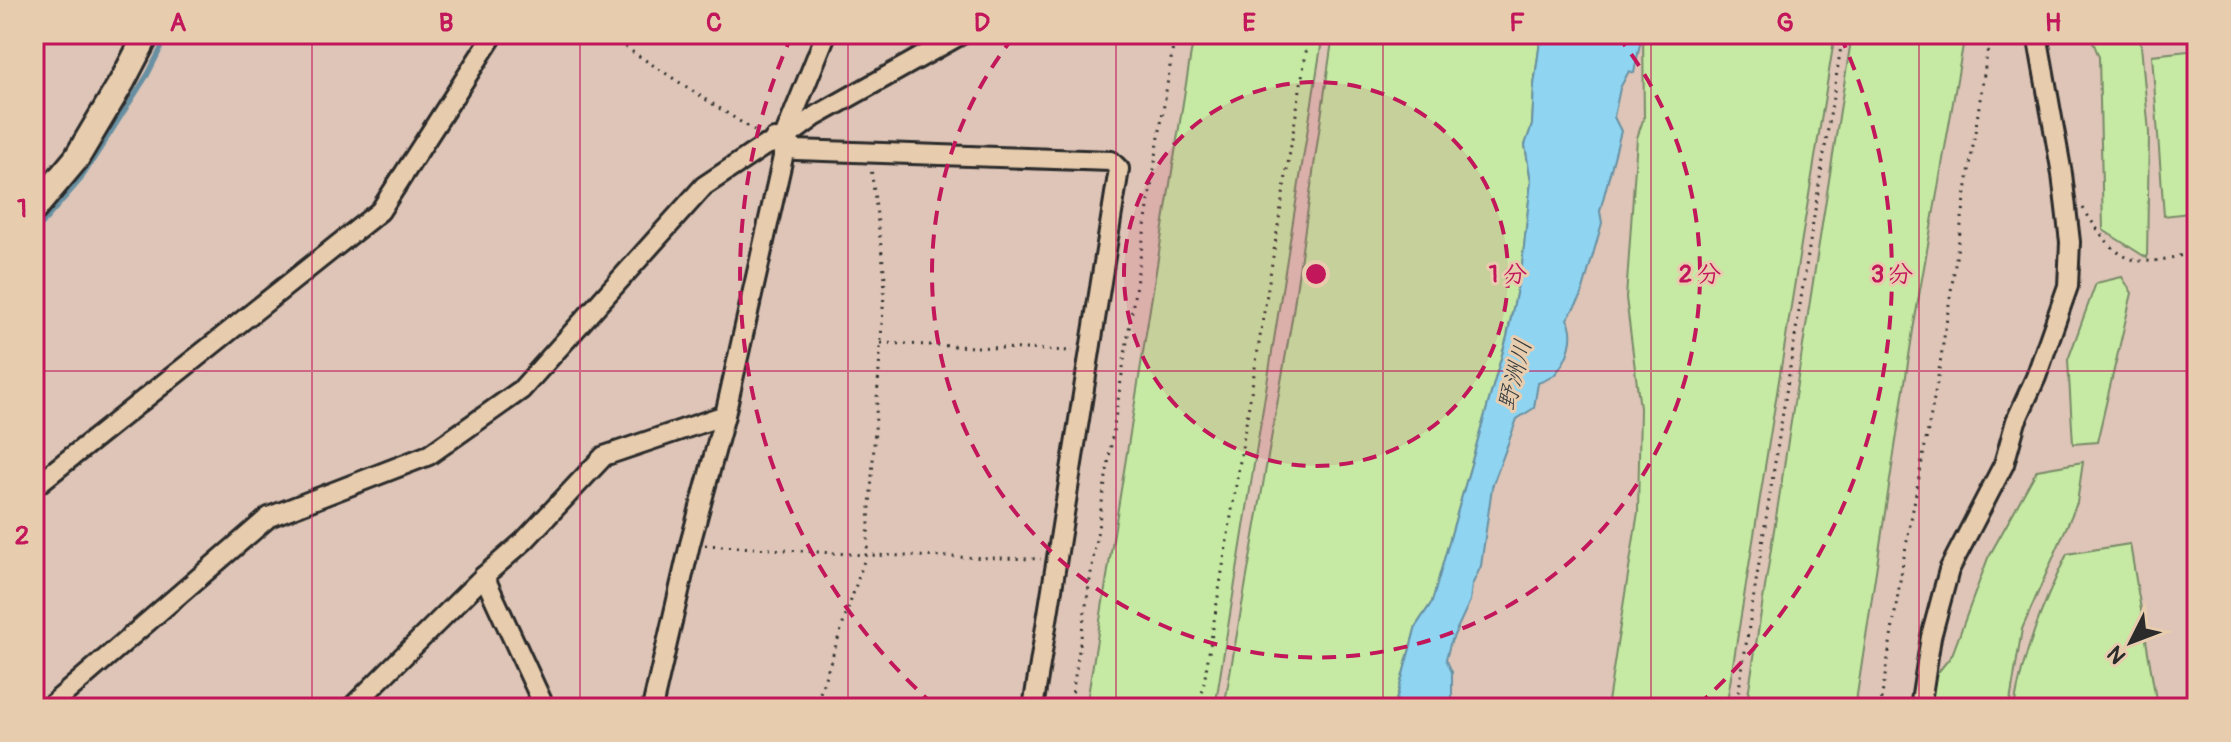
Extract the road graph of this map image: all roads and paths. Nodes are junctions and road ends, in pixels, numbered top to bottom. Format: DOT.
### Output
graph roads {
  1 [pos="147,34"];
  2 [pos="494,34"];
  3 [pos="605,34"];
  4 [pos="826,34"];
  5 [pos="962,34"];
  6 [pos="1175,34"];
  7 [pos="1309,34"];
  8 [pos="1843,34"];
  9 [pos="1990,34"];
  10 [pos="2037,34"];
  11 [pos="774,139"];
  12 [pos="869,153"];
  13 [pos="2083,207"];
  14 [pos="34,209"];
  15 [pos="2197,251"];
  16 [pos="881,343"];
  17 [pos="1091,352"];
  18 [pos="725,415"];
  19 [pos="34,487"];
  20 [pos="690,544"];
  21 [pos="866,555"];
  22 [pos="1058,560"];
  23 [pos="484,576"];
  24 [pos="48,708"];
  25 [pos="351,708"];
  26 [pos="545,708"];
  27 [pos="652,708"];
  28 [pos="815,708"];
  29 [pos="1033,708"];
  30 [pos="1070,708"];
  31 [pos="1200,708"];
  32 [pos="1736,708"];
  33 [pos="1880,708"];
  34 [pos="1920,708"];
  1 -- 14 [label="street"];
  2 -- 19 [label="street"];
  3 -- 11 [label="path"];
  4 -- 11 [label="street"];
  5 -- 11 [label="street"];
  6 -- 30 [label="path"];
  7 -- 31 [label="path"];
  8 -- 32 [label="path"];
  9 -- 33 [label="path"];
  10 -- 34 [label="street"];
  11 -- 12 [label="street"];
  11 -- 18 [label="street"];
  11 -- 24 [label="street"];
  12 -- 16 [label="path"];
  12 -- 17 [label="street"];
  13 -- 15 [label="path"];
  16 -- 17 [label="path"];
  16 -- 21 [label="path"];
  17 -- 22 [label="street"];
  18 -- 20 [label="street"];
  18 -- 23 [label="street"];
  20 -- 21 [label="path"];
  20 -- 27 [label="street"];
  21 -- 22 [label="path"];
  21 -- 28 [label="path"];
  22 -- 29 [label="street"];
  23 -- 25 [label="street"];
  23 -- 26 [label="street"];
}
